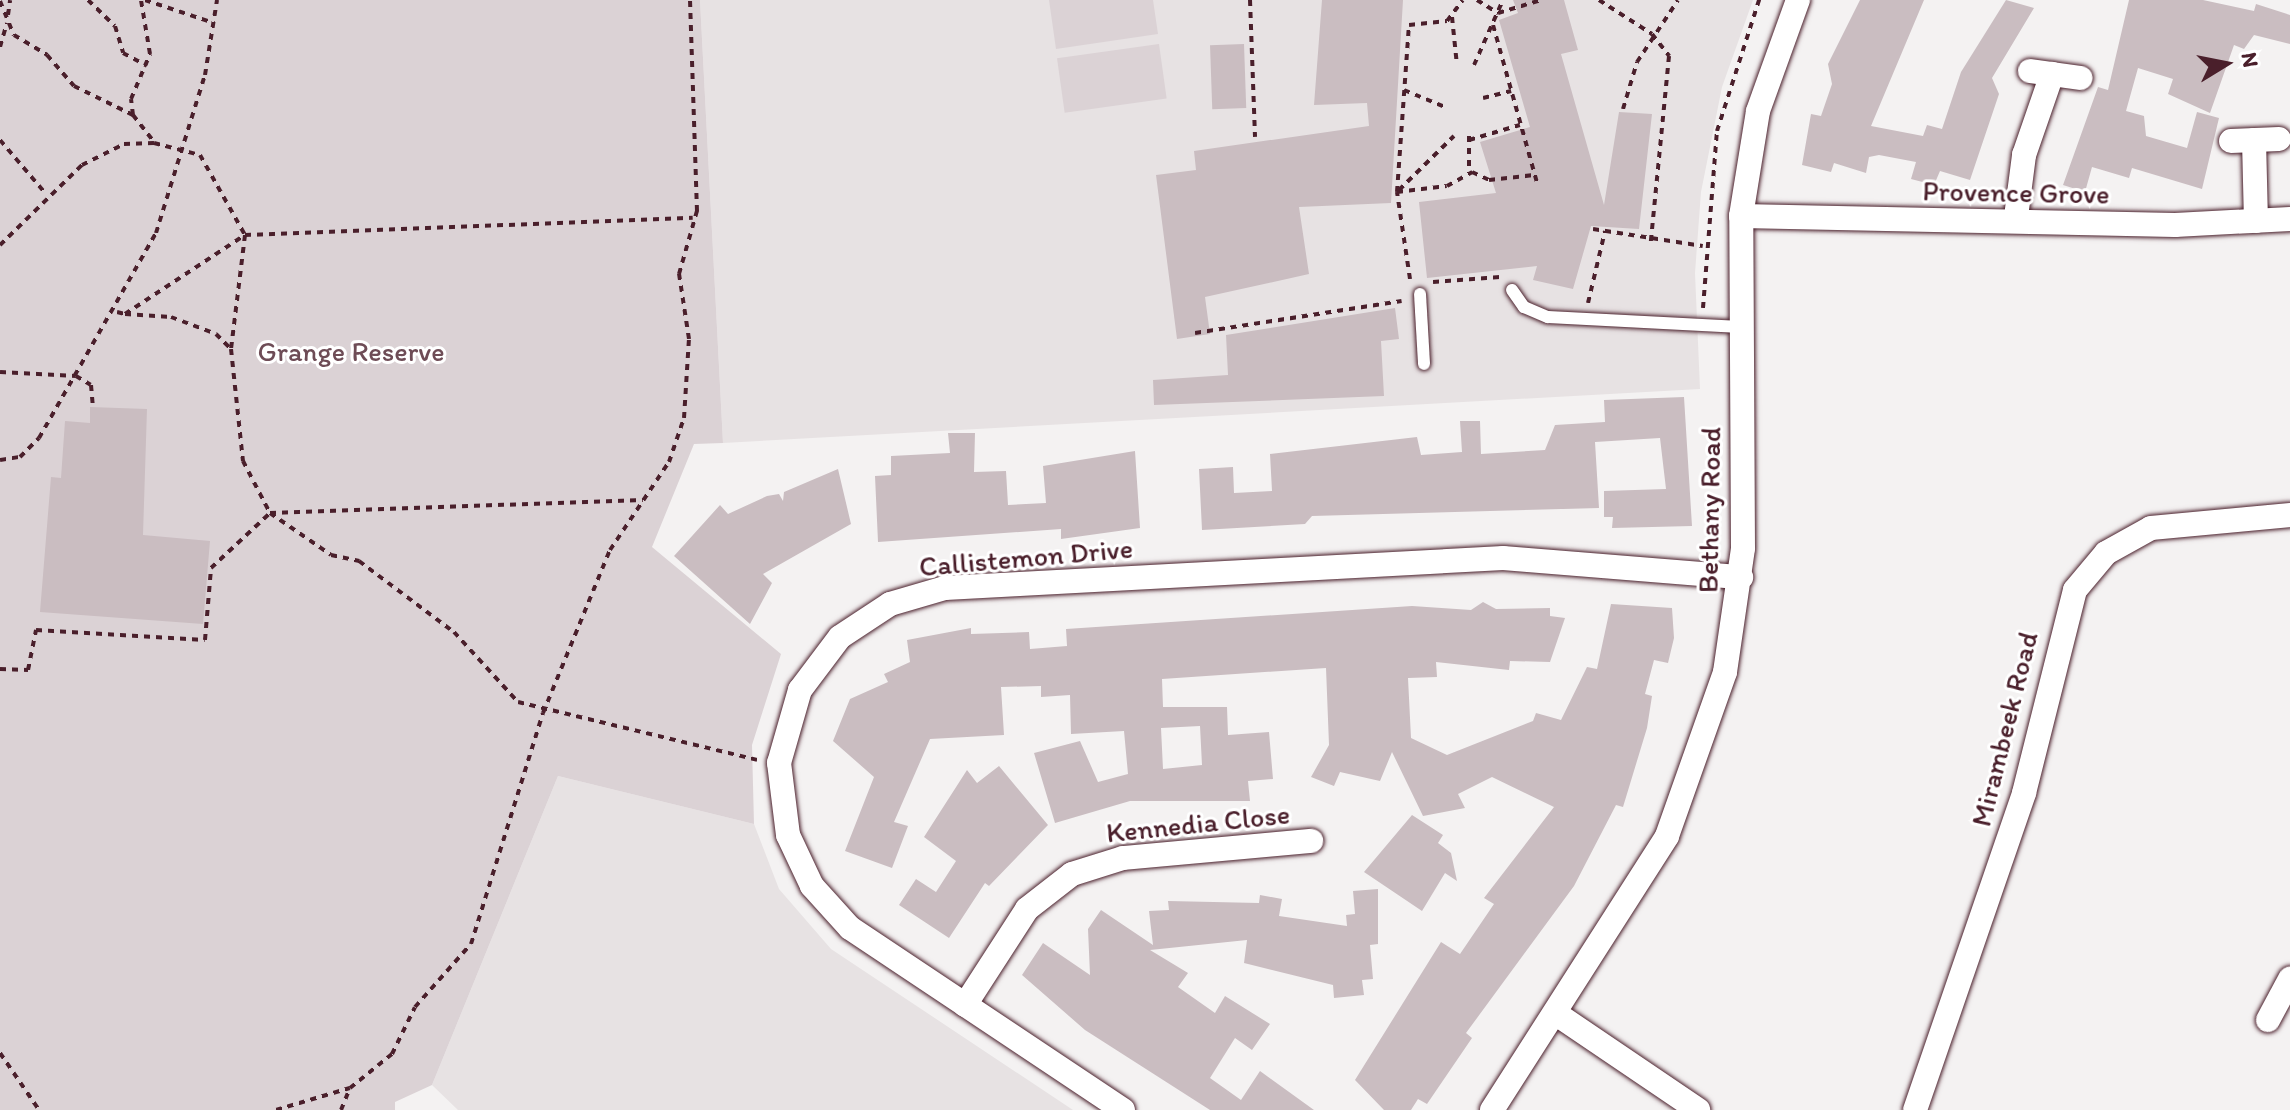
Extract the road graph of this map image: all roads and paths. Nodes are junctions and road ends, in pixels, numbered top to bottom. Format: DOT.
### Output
graph roads {
  1 [pos="10,0"];
  2 [pos="88,0"];
  3 [pos="143,0"];
  4 [pos="217,0"];
  5 [pos="690,0"];
  6 [pos="1250,0"];
  7 [pos="1463,0"];
  8 [pos="1477,0"];
  9 [pos="1503,0"];
  10 [pos="1541,0"];
  11 [pos="1599,0"];
  12 [pos="1678,0"];
  13 [pos="1759,0"];
  14 [pos="1798,0"];
  15 [pos="0,1"];
  16 [pos="1498,13"];
  17 [pos="1452,17"];
  18 [pos="7,21"];
  19 [pos="214,23"];
  20 [pos="1493,25"];
  21 [pos="1652,34"];
  22 [pos="0,47"];
  23 [pos="1457,65"];
  24 [pos="1474,65"];
  25 [pos="147,66"];
  26 [pos="2081,78"];
  27 [pos="1404,90"];
  28 [pos="1511,91"];
  29 [pos="1483,98"];
  30 [pos="1445,107"];
  31 [pos="1623,109"];
  32 [pos="133,115"];
  33 [pos="1520,125"];
  34 [pos="1454,136"];
  35 [pos="1255,137"];
  36 [pos="2279,139"];
  37 [pos="0,140"];
  38 [pos="154,143"];
  39 [pos="185,148"];
  40 [pos="1469,173"];
  41 [pos="1534,175"];
  42 [pos="1537,183"];
  43 [pos="1397,192"];
  44 [pos="46,194"];
  45 [pos="1741,216"];
  46 [pos="2016,217"];
  47 [pos="693,218"];
  48 [pos="2290,219"];
  49 [pos="2256,221"];
  50 [pos="1593,229"];
  51 [pos="1605,231"];
  52 [pos="245,235"];
  53 [pos="1651,241"];
  54 [pos="0,245"];
  55 [pos="1703,246"];
  56 [pos="1512,290"];
  57 [pos="1420,296"];
  58 [pos="117,312"];
  59 [pos="125,314"];
  60 [pos="1584,321"];
  61 [pos="1704,327"];
  62 [pos="1736,327"];
  63 [pos="1195,333"];
  64 [pos="231,349"];
  65 [pos="1424,364"];
  66 [pos="0,372"];
  67 [pos="76,376"];
  68 [pos="93,408"];
  69 [pos="0,460"];
  70 [pos="643,500"];
  71 [pos="270,513"];
  72 [pos="2290,515"];
  73 [pos="1741,577"];
  74 [pos="0,669"];
  75 [pos="543,713"];
  76 [pos="779,763"];
  77 [pos="1311,841"];
  78 [pos="2290,979"];
  79 [pos="965,1005"];
  80 [pos="1555,1013"];
  81 [pos="2268,1020"];
  82 [pos="0,1053"];
  83 [pos="350,1088"];
  84 [pos="39,1110"];
  85 [pos="276,1110"];
  86 [pos="341,1110"];
  87 [pos="1123,1110"];
  88 [pos="1492,1110"];
  89 [pos="1698,1110"];
  90 [pos="1915,1110"];
  1 -- 18 [label="path"];
  2 -- 25 [label="path"];
  3 -- 19 [label="path"];
  3 -- 25 [label="path"];
  4 -- 19 [label="path"];
  5 -- 47 [label="path"];
  6 -- 35 [label="path"];
  7 -- 17 [label="path"];
  8 -- 16 [label="path"];
  9 -- 16 [label="path"];
  10 -- 16 [label="path"];
  11 -- 21 [label="path"];
  12 -- 21 [label="path"];
  13 -- 55 [label="path"];
  14 -- 45 [label="street, Bethany Road"];
  15 -- 18 [label="path"];
  16 -- 20 [label="path"];
  17 -- 23 [label="path"];
  17 -- 27 [label="path"];
  18 -- 22 [label="path"];
  18 -- 32 [label="path"];
  19 -- 39 [label="path"];
  20 -- 24 [label="path"];
  20 -- 28 [label="path"];
  21 -- 31 [label="path"];
  21 -- 53 [label="path"];
  25 -- 32 [label="path"];
  26 -- 46 [label="street"];
  27 -- 30 [label="path"];
  27 -- 43 [label="path"];
  28 -- 29 [label="path"];
  28 -- 33 [label="path"];
  32 -- 38 [label="path"];
  33 -- 40 [label="path"];
  33 -- 41 [label="path"];
  34 -- 43 [label="path"];
  36 -- 49 [label="street"];
  37 -- 44 [label="path"];
  38 -- 39 [label="path"];
  38 -- 44 [label="path"];
  39 -- 52 [label="path"];
  39 -- 58 [label="path"];
  40 -- 41 [label="path"];
  40 -- 43 [label="path"];
  41 -- 42 [label="path"];
  43 -- 56 [label="path"];
  44 -- 54 [label="path"];
  45 -- 46 [label="street, Provence Grove"];
  45 -- 62 [label="street, Bethany Road"];
  46 -- 49 [label="street, Provence Grove"];
  47 -- 52 [label="path"];
  47 -- 70 [label="path"];
  48 -- 49 [label="street, Provence Grove"];
  50 -- 51 [label="path"];
  51 -- 53 [label="path"];
  51 -- 60 [label="path"];
  52 -- 59 [label="path"];
  52 -- 64 [label="path"];
  53 -- 55 [label="path"];
  55 -- 61 [label="path"];
  56 -- 60 [label="lane"];
  57 -- 63 [label="path"];
  57 -- 65 [label="lane"];
  58 -- 59 [label="path"];
  58 -- 67 [label="path"];
  59 -- 64 [label="path"];
  60 -- 61 [label="lane"];
  61 -- 62 [label="lane"];
  62 -- 73 [label="street, Bethany Road"];
  64 -- 71 [label="path"];
  66 -- 67 [label="path"];
  67 -- 68 [label="path"];
  67 -- 69 [label="path"];
  70 -- 71 [label="path"];
  70 -- 75 [label="path"];
  71 -- 74 [label="path"];
  71 -- 75 [label="path"];
  72 -- 90 [label="street, Mirambeek Road"];
  73 -- 76 [label="street, Callistemon Drive"];
  73 -- 80 [label="street, Bethany Road"];
  75 -- 76 [label="path"];
  75 -- 83 [label="path"];
  76 -- 79 [label="street, Callistemon Drive"];
  77 -- 79 [label="street, Kennedia Close"];
  78 -- 81 [label="street"];
  79 -- 87 [label="street, Callistemon Drive"];
  80 -- 88 [label="street, Bethany Road"];
  80 -- 89 [label="street"];
  82 -- 84 [label="path"];
  83 -- 85 [label="path"];
  83 -- 86 [label="path"];
}
